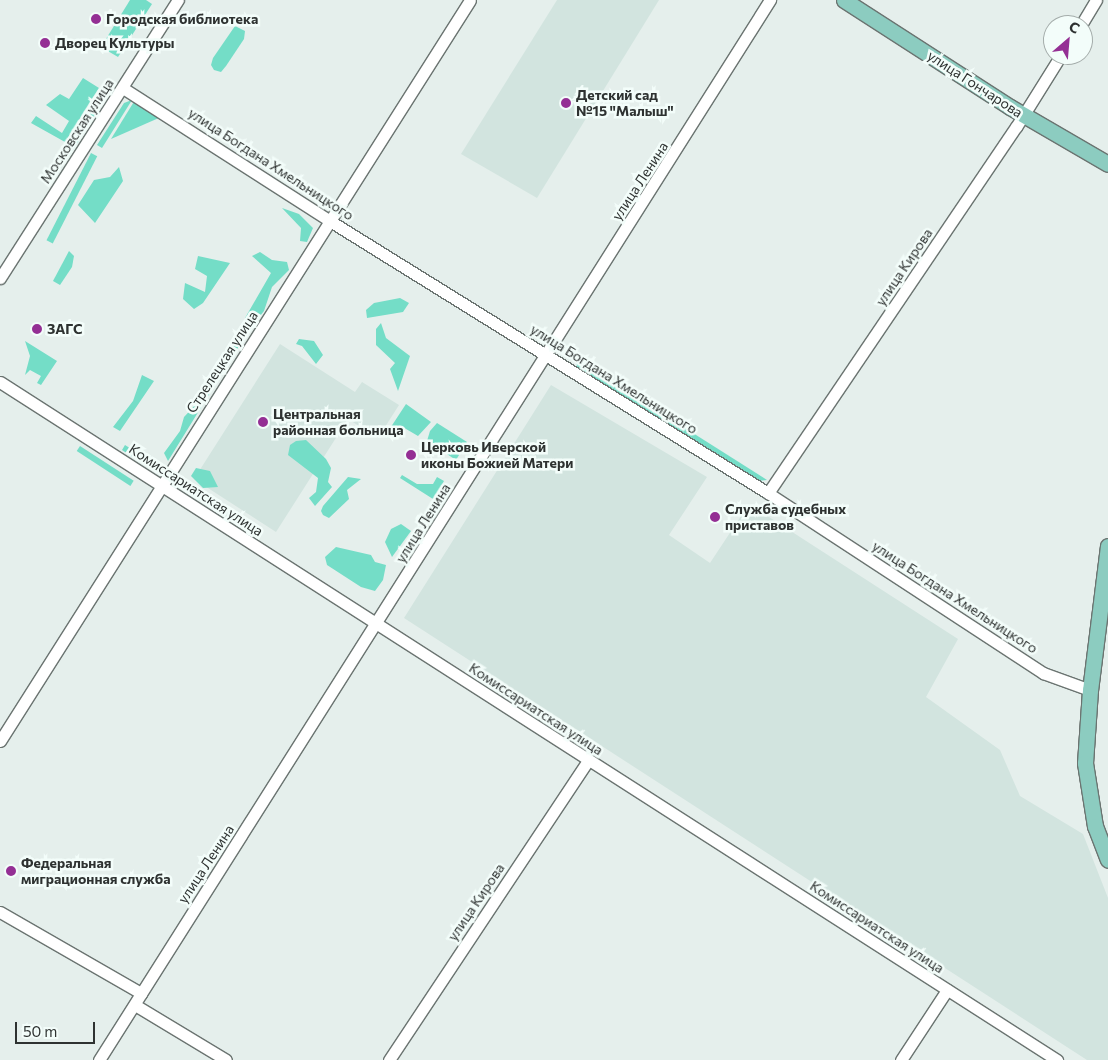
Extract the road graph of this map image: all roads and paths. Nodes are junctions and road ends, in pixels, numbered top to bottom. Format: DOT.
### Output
graph roads {
  1 [pos="178,0"];
  2 [pos="470,0"];
  3 [pos="770,0"];
  4 [pos="844,0"];
  5 [pos="1096,0"];
  6 [pos="1087,15"];
  7 [pos="1056,65"];
  8 [pos="124,88"];
  9 [pos="1024,115"];
  10 [pos="1108,164"];
  11 [pos="330,220"];
  12 [pos="0,278"];
  13 [pos="547,355"];
  14 [pos="0,382"];
  15 [pos="161,485"];
  16 [pos="768,493"];
  17 [pos="1108,546"];
  18 [pos="377,626"];
  19 [pos="1090,690"];
  20 [pos="0,741"];
  21 [pos="588,761"];
  22 [pos="1108,860"];
  23 [pos="0,912"];
  24 [pos="947,990"];
  25 [pos="142,993"];
  26 [pos="135,1005"];
  27 [pos="99,1060"];
  28 [pos="226,1060"];
  29 [pos="389,1060"];
  30 [pos="901,1060"];
  31 [pos="1057,1060"];
  1 -- 8 [label="street, Московская улица"];
  2 -- 11 [label="street, Стрелецкая улица"];
  3 -- 13 [label="street, улица Ленина"];
  4 -- 9 [label="main road, улица Гончарова"];
  5 -- 6 [label="street"];
  7 -- 9 [label="street, улица Кирова"];
  8 -- 11 [label="street, улица Богдана Хмельницкого"];
  8 -- 12 [label="street, Московская улица"];
  9 -- 10 [label="main road, улица Гончарова"];
  9 -- 16 [label="street, улица Кирова"];
  11 -- 13 [label="street, улица Богдана Хмельницкого"];
  11 -- 15 [label="street, Стрелецкая улица"];
  13 -- 16 [label="street, улица Богдана Хмельницкого"];
  13 -- 18 [label="street, улица Ленина"];
  14 -- 15 [label="street, Комиссариатская улица"];
  15 -- 18 [label="street, Комиссариатская улица"];
  15 -- 20 [label="street, Стрелецкая улица"];
  16 -- 19 [label="street, улица Богдана Хмельницкого"];
  17 -- 19 [label="main road"];
  18 -- 21 [label="street, Комиссариатская улица"];
  18 -- 25 [label="street, улица Ленина"];
  19 -- 22 [label="main road"];
  21 -- 24 [label="street, Комиссариатская улица"];
  21 -- 29 [label="street, улица Кирова"];
  23 -- 25 [label="street"];
  24 -- 30 [label="street"];
  24 -- 31 [label="street, Комиссариатская улица"];
  25 -- 26 [label="street, улица Ленина"];
  26 -- 27 [label="street, улица Ленина"];
  26 -- 28 [label="street"];
}
